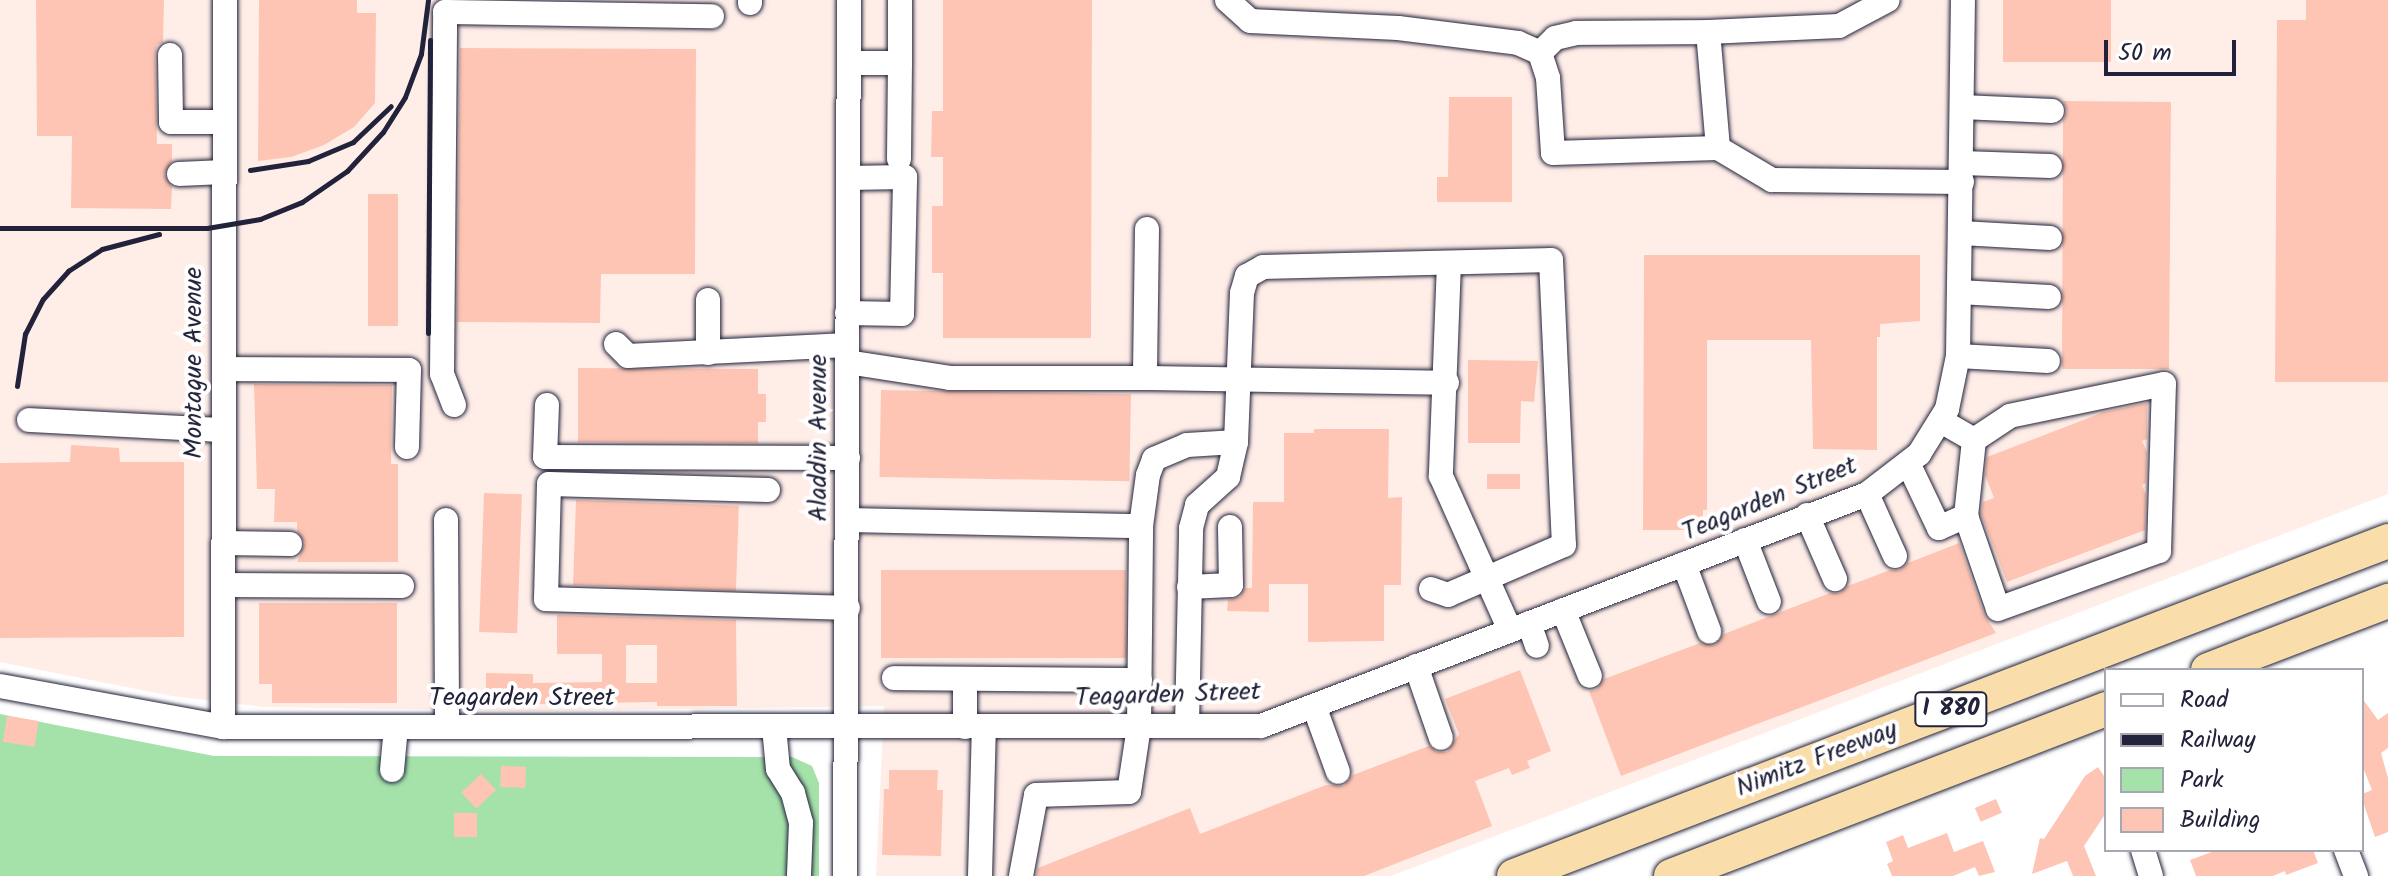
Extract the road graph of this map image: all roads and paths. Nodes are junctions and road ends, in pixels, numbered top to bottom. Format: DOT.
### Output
graph roads {
  1 [pos="225,0"];
  2 [pos="849,0"];
  3 [pos="900,0"];
  4 [pos="1227,0"];
  5 [pos="1888,0"];
  6 [pos="1963,0"];
  7 [pos="485,6"];
  8 [pos="712,16"];
  9 [pos="1708,32"];
  10 [pos="1540,53"];
  11 [pos="170,55"];
  12 [pos="849,63"];
  13 [pos="900,63"];
  14 [pos="1962,107"];
  15 [pos="2052,111"];
  16 [pos="224,122"];
  17 [pos="1718,148"];
  18 [pos="899,159"];
  19 [pos="2050,166"];
  20 [pos="224,172"];
  21 [pos="1962,172"];
  22 [pos="179,174"];
  23 [pos="848,178"];
  24 [pos="1147,229"];
  25 [pos="1961,233"];
  26 [pos="2050,238"];
  27 [pos="1449,263"];
  28 [pos="1959,292"];
  29 [pos="2049,297"];
  30 [pos="708,300"];
  31 [pos="847,313"];
  32 [pos="616,344"];
  33 [pos="708,353"];
  34 [pos="847,355"];
  35 [pos="1958,356"];
  36 [pos="2048,361"];
  37 [pos="224,369"];
  38 [pos="1145,378"];
  39 [pos="1239,378"];
  40 [pos="1447,383"];
  41 [pos="454,405"];
  42 [pos="547,405"];
  43 [pos="29,420"];
  44 [pos="1940,420"];
  45 [pos="223,430"];
  46 [pos="1974,440"];
  47 [pos="1236,442"];
  48 [pos="407,447"];
  49 [pos="848,458"];
  50 [pos="1908,463"];
  51 [pos="768,490"];
  52 [pos="1867,494"];
  53 [pos="1807,515"];
  54 [pos="1966,516"];
  55 [pos="446,520"];
  56 [pos="848,520"];
  57 [pos="1141,526"];
  58 [pos="1230,527"];
  59 [pos="1745,540"];
  60 [pos="2388,541"];
  61 [pos="223,543"];
  62 [pos="290,544"];
  63 [pos="1895,556"];
  64 [pos="1684,564"];
  65 [pos="1489,577"];
  66 [pos="1835,579"];
  67 [pos="224,585"];
  68 [pos="402,586"];
  69 [pos="1189,587"];
  70 [pos="1431,589"];
  71 [pos="2388,601"];
  72 [pos="1769,602"];
  73 [pos="848,608"];
  74 [pos="1563,610"];
  75 [pos="1709,631"];
  76 [pos="1526,633"];
  77 [pos="1416,666"];
  78 [pos="2213,668"];
  79 [pos="1590,676"];
  80 [pos="894,678"];
  81 [pos="965,679"];
  82 [pos="1140,680"];
  83 [pos="0,686"];
  84 [pos="1314,706"];
  85 [pos="2104,710"];
  86 [pos="1187,726"];
  87 [pos="223,727"];
  88 [pos="396,727"];
  89 [pos="447,727"];
  90 [pos="774,727"];
  91 [pos="847,727"];
  92 [pos="974,727"];
  93 [pos="1139,727"];
  94 [pos="1441,738"];
  95 [pos="392,770"];
  96 [pos="1338,772"];
  97 [pos="2144,852"];
  98 [pos="2347,852"];
  99 [pos="846,866"];
  100 [pos="799,876"];
  101 [pos="980,876"];
  102 [pos="1021,876"];
  103 [pos="1514,876"];
  104 [pos="1671,876"];
  105 [pos="2151,876"];
  106 [pos="2356,876"];
  1 -- 16 [label="street, Montague Avenue"];
  2 -- 12 [label="street, Aladdin Avenue"];
  3 -- 13 [label="street"];
  4 -- 10 [label="street"];
  5 -- 9 [label="street"];
  6 -- 14 [label="street, Teagarden Street"];
  7 -- 8 [label="street"];
  7 -- 41 [label="street"];
  9 -- 10 [label="street"];
  9 -- 17 [label="street"];
  10 -- 17 [label="street"];
  11 -- 16 [label="street"];
  12 -- 13 [label="street"];
  12 -- 23 [label="street, Aladdin Avenue"];
  13 -- 18 [label="street"];
  14 -- 15 [label="street"];
  14 -- 21 [label="street, Teagarden Street"];
  16 -- 20 [label="street, Montague Avenue"];
  17 -- 21 [label="street"];
  19 -- 21 [label="street"];
  20 -- 22 [label="street"];
  20 -- 37 [label="street, Montague Avenue"];
  21 -- 25 [label="street, Teagarden Street"];
  23 -- 31 [label="street, Aladdin Avenue"];
  23 -- 31 [label="street"];
  24 -- 38 [label="street"];
  25 -- 26 [label="street"];
  25 -- 28 [label="street, Teagarden Street"];
  27 -- 39 [label="street"];
  27 -- 40 [label="street"];
  27 -- 65 [label="street"];
  28 -- 29 [label="street"];
  28 -- 35 [label="street, Teagarden Street"];
  30 -- 33 [label="street"];
  31 -- 34 [label="street, Aladdin Avenue"];
  32 -- 33 [label="street"];
  33 -- 34 [label="street"];
  34 -- 38 [label="street"];
  34 -- 49 [label="street, Aladdin Avenue"];
  35 -- 36 [label="street"];
  35 -- 44 [label="street, Teagarden Street"];
  37 -- 45 [label="street, Montague Avenue"];
  37 -- 48 [label="street"];
  38 -- 39 [label="street"];
  39 -- 40 [label="street"];
  39 -- 47 [label="street"];
  40 -- 65 [label="street"];
  42 -- 49 [label="street"];
  43 -- 45 [label="street"];
  44 -- 46 [label="street"];
  44 -- 50 [label="street, Teagarden Street"];
  45 -- 61 [label="street, Montague Avenue"];
  46 -- 54 [label="street"];
  46 -- 54 [label="street"];
  47 -- 57 [label="street"];
  47 -- 69 [label="street"];
  49 -- 56 [label="street, Aladdin Avenue"];
  50 -- 52 [label="street, Teagarden Street"];
  50 -- 54 [label="street"];
  51 -- 73 [label="street"];
  52 -- 53 [label="street, Teagarden Street"];
  52 -- 63 [label="street"];
  53 -- 59 [label="street, Teagarden Street"];
  53 -- 66 [label="street"];
  55 -- 89 [label="street"];
  56 -- 57 [label="street"];
  56 -- 73 [label="street, Aladdin Avenue"];
  57 -- 82 [label="street"];
  58 -- 69 [label="street"];
  59 -- 64 [label="street, Teagarden Street"];
  59 -- 72 [label="street"];
  60 -- 103 [label="highway, Nimitz Freeway / I 880"];
  61 -- 62 [label="street"];
  61 -- 67 [label="street, Montague Avenue"];
  64 -- 74 [label="street, Teagarden Street"];
  64 -- 75 [label="street"];
  65 -- 70 [label="street"];
  65 -- 76 [label="street"];
  67 -- 68 [label="street"];
  67 -- 87 [label="street, Montague Avenue"];
  69 -- 86 [label="street"];
  71 -- 78 [label="highway"];
  73 -- 91 [label="street, Aladdin Avenue"];
  74 -- 76 [label="street, Teagarden Street"];
  74 -- 79 [label="street"];
  76 -- 77 [label="street, Teagarden Street"];
  77 -- 84 [label="street, Teagarden Street"];
  77 -- 94 [label="street"];
  80 -- 81 [label="street"];
  81 -- 82 [label="street"];
  81 -- 92 [label="street"];
  82 -- 93 [label="street"];
  83 -- 87 [label="street, Teagarden Street"];
  84 -- 86 [label="street, Teagarden Street"];
  84 -- 96 [label="street"];
  85 -- 104 [label="highway, I 880"];
  86 -- 93 [label="street, Teagarden Street"];
  87 -- 88 [label="street, Teagarden Street"];
  88 -- 89 [label="street, Teagarden Street"];
  88 -- 95 [label="street"];
  89 -- 90 [label="street, Teagarden Street"];
  90 -- 91 [label="street, Teagarden Street"];
  90 -- 100 [label="street"];
  91 -- 92 [label="street, Teagarden Street"];
  91 -- 99 [label="street, Aladdin Avenue"];
  92 -- 93 [label="street, Teagarden Street"];
  92 -- 101 [label="street"];
  93 -- 102 [label="street"];
  97 -- 105 [label="street"];
  98 -- 106 [label="street"];
}
